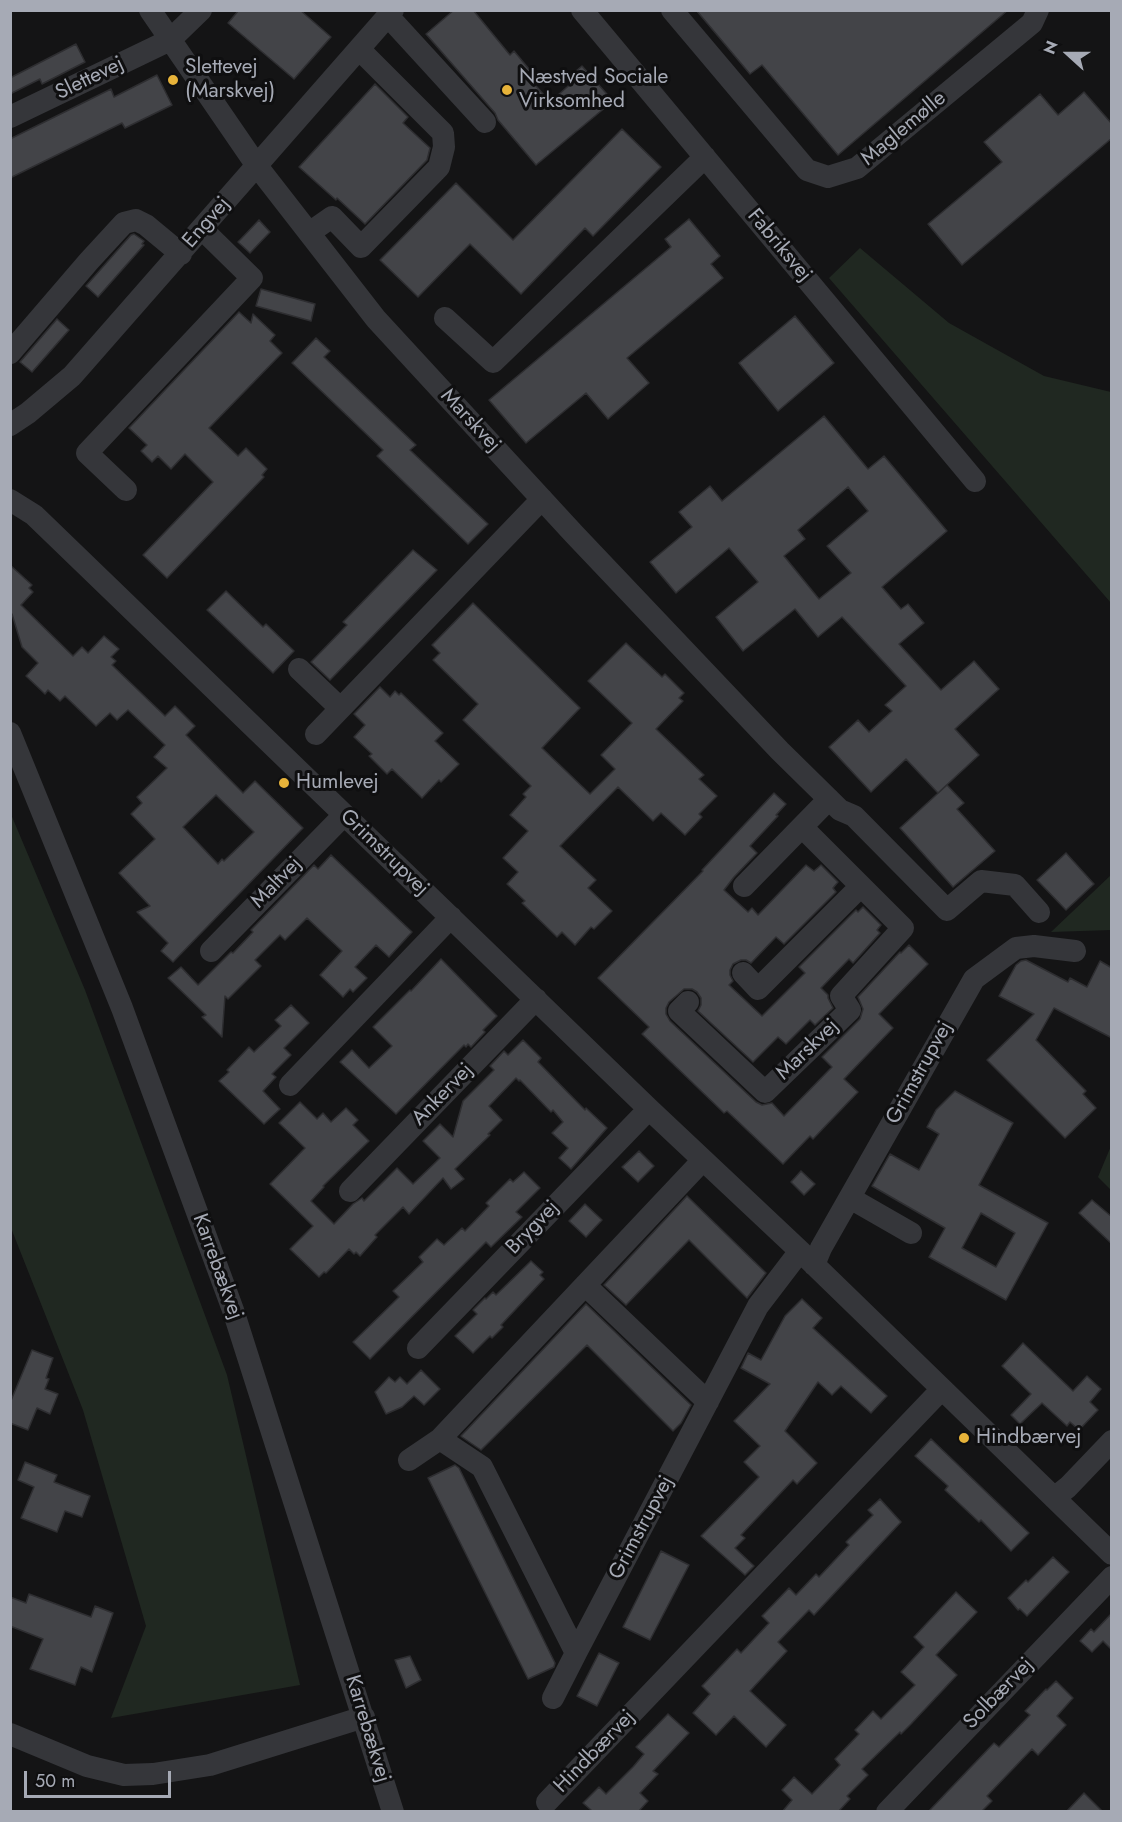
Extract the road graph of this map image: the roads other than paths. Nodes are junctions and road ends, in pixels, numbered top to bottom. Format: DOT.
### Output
graph roads {
  1 [pos="150,10"];
  2 [pos="201,10"];
  3 [pos="582,10"];
  4 [pos="672,10"];
  5 [pos="1038,10"];
  6 [pos="390,13"];
  7 [pos="170,40"];
  8 [pos="359,49"];
  9 [pos="10,117"];
  10 [pos="485,122"];
  11 [pos="705,157"];
  12 [pos="257,166"];
  13 [pos="202,229"];
  14 [pos="309,233"];
  15 [pos="181,254"];
  16 [pos="445,318"];
  17 [pos="10,353"];
  18 [pos="10,425"];
  19 [pos="975,481"];
  20 [pos="126,490"];
  21 [pos="542,499"];
  22 [pos="10,500"];
  23 [pos="299,669"];
  24 [pos="340,708"];
  25 [pos="10,733"];
  26 [pos="316,734"];
  27 [pos="835,805"];
  28 [pos="344,814"];
  29 [pos="802,827"];
  30 [pos="744,886"];
  31 [pos="861,886"];
  32 [pos="1039,912"];
  33 [pos="451,917"];
  34 [pos="211,951"];
  35 [pos="1075,951"];
  36 [pos="743,973"];
  37 [pos="536,999"];
  38 [pos="688,1002"];
  39 [pos="290,1085"];
  40 [pos="649,1109"];
  41 [pos="703,1160"];
  42 [pos="350,1191"];
  43 [pos="850,1198"];
  44 [pos="911,1233"];
  45 [pos="807,1258"];
  46 [pos="585,1285"];
  47 [pos="418,1348"];
  48 [pos="941,1390"];
  49 [pos="708,1402"];
  50 [pos="440,1439"];
  51 [pos="1112,1441"];
  52 [pos="409,1460"];
  53 [pos="1054,1498"];
  54 [pos="1112,1554"];
  55 [pos="1112,1577"];
  56 [pos="576,1653"];
  57 [pos="553,1698"];
  58 [pos="364,1717"];
  59 [pos="10,1734"];
  60 [pos="547,1802"];
  61 [pos="393,1812"];
  62 [pos="887,1812"];
  1 -- 7 [label="street, Marskvej"];
  2 -- 7 [label="street, Slettevej"];
  3 -- 11 [label="street, Fabriksvej"];
  4 -- 5 [label="street, Maglemølle"];
  6 -- 8 [label="street, Engvej"];
  6 -- 10 [label="street"];
  7 -- 9 [label="street, Slettevej"];
  7 -- 12 [label="street, Marskvej"];
  8 -- 12 [label="street, Engvej"];
  8 -- 14 [label="street"];
  11 -- 16 [label="street"];
  11 -- 19 [label="street, Fabriksvej"];
  12 -- 13 [label="street, Engvej"];
  12 -- 14 [label="street, Marskvej"];
  13 -- 15 [label="street, Engvej"];
  13 -- 20 [label="street"];
  14 -- 21 [label="street, Marskvej"];
  15 -- 17 [label="street"];
  15 -- 18 [label="street, Engvej"];
  21 -- 24 [label="street"];
  21 -- 27 [label="street, Marskvej"];
  22 -- 28 [label="street, Grimstrupvej"];
  23 -- 24 [label="street"];
  24 -- 26 [label="street"];
  25 -- 58 [label="street, Karrebækvej"];
  27 -- 29 [label="street"];
  27 -- 32 [label="street, Marskvej"];
  28 -- 33 [label="street, Grimstrupvej"];
  28 -- 34 [label="street, Maltvej"];
  29 -- 30 [label="street"];
  29 -- 31 [label="street, Marskvej"];
  31 -- 36 [label="street"];
  31 -- 38 [label="street, Marskvej"];
  33 -- 37 [label="street, Grimstrupvej"];
  33 -- 39 [label="street"];
  35 -- 43 [label="street, Grimstrupvej"];
  37 -- 40 [label="street, Grimstrupvej"];
  37 -- 42 [label="street, Ankervej"];
  40 -- 41 [label="street, Grimstrupvej"];
  40 -- 47 [label="street, Brygvej"];
  41 -- 45 [label="street, Grimstrupvej"];
  41 -- 46 [label="street"];
  43 -- 44 [label="street"];
  43 -- 45 [label="street, Grimstrupvej"];
  45 -- 48 [label="street, Grimstrupvej"];
  45 -- 49 [label="street, Grimstrupvej"];
  46 -- 49 [label="street"];
  46 -- 50 [label="street"];
  48 -- 53 [label="street, Grimstrupvej"];
  48 -- 60 [label="street, Hindbærvej"];
  49 -- 56 [label="street, Grimstrupvej"];
  50 -- 52 [label="street"];
  50 -- 56 [label="street"];
  51 -- 53 [label="street"];
  53 -- 54 [label="street, Grimstrupvej"];
  55 -- 62 [label="street, Solbærvej"];
  56 -- 57 [label="street, Grimstrupvej"];
  58 -- 59 [label="street"];
  58 -- 61 [label="street, Karrebækvej"];
}
